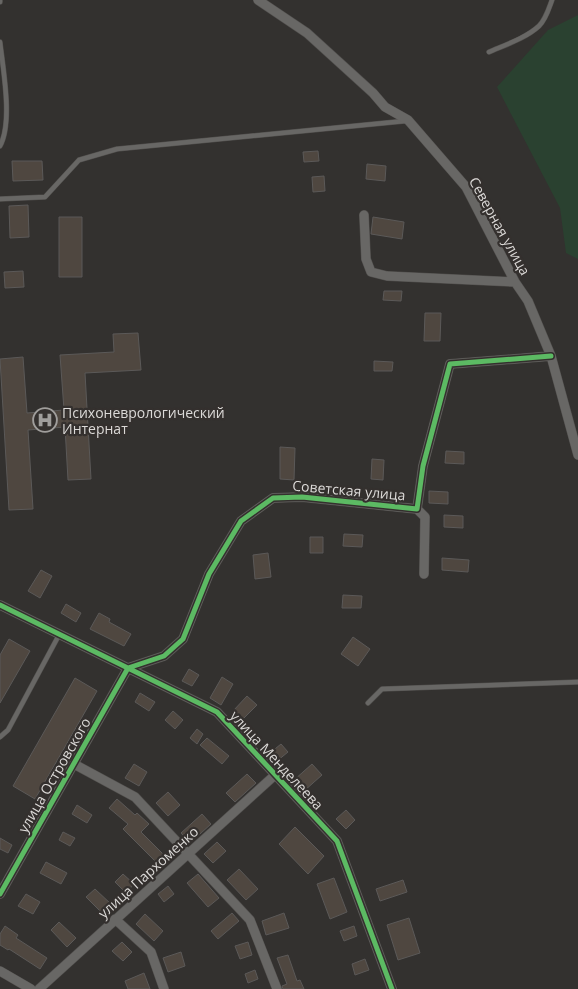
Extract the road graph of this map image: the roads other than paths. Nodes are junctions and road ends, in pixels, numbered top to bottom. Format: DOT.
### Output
graph roads {
  1 [pos="258,0"];
  2 [pos="552,0"];
  3 [pos="0,42"];
  4 [pos="488,52"];
  5 [pos="408,120"];
  6 [pos="0,146"];
  7 [pos="0,199"];
  8 [pos="364,215"];
  9 [pos="515,282"];
  10 [pos="551,356"];
  11 [pos="578,455"];
  12 [pos="417,509"];
  13 [pos="424,574"];
  14 [pos="0,605"];
  15 [pos="59,634"];
  16 [pos="128,668"];
  17 [pos="578,682"];
  18 [pos="368,703"];
  19 [pos="0,737"];
  20 [pos="74,764"];
  21 [pos="275,775"];
  22 [pos="188,854"];
  23 [pos="0,894"];
  24 [pos="115,920"];
  25 [pos="0,970"];
  26 [pos="32,989"];
  27 [pos="39,989"];
  28 [pos="164,989"];
  29 [pos="276,989"];
  30 [pos="392,989"];
  1 -- 5 [label="street, Северная улица"];
  2 -- 4 [label="lane"];
  3 -- 6 [label="lane"];
  5 -- 7 [label="lane"];
  5 -- 9 [label="street, Северная улица"];
  8 -- 9 [label="street"];
  9 -- 10 [label="street, Северная улица"];
  10 -- 11 [label="street, Северная улица"];
  10 -- 12 [label="street, Советская улица"];
  12 -- 13 [label="street, Советская улица"];
  12 -- 16 [label="street, Советская улица"];
  14 -- 15 [label="street, улица Менделеева"];
  15 -- 16 [label="street, улица Менделеева"];
  15 -- 19 [label="lane"];
  16 -- 20 [label="street, улица Островского"];
  16 -- 21 [label="street, улица Менделеева"];
  17 -- 18 [label="lane"];
  20 -- 22 [label="street"];
  20 -- 23 [label="street, улица Островского"];
  21 -- 22 [label="street, улица Пархоменко"];
  21 -- 30 [label="street, улица Менделеева"];
  22 -- 24 [label="street, улица Пархоменко"];
  22 -- 29 [label="street"];
  24 -- 27 [label="street, улица Пархоменко"];
  24 -- 28 [label="street"];
  25 -- 26 [label="street"];
}
